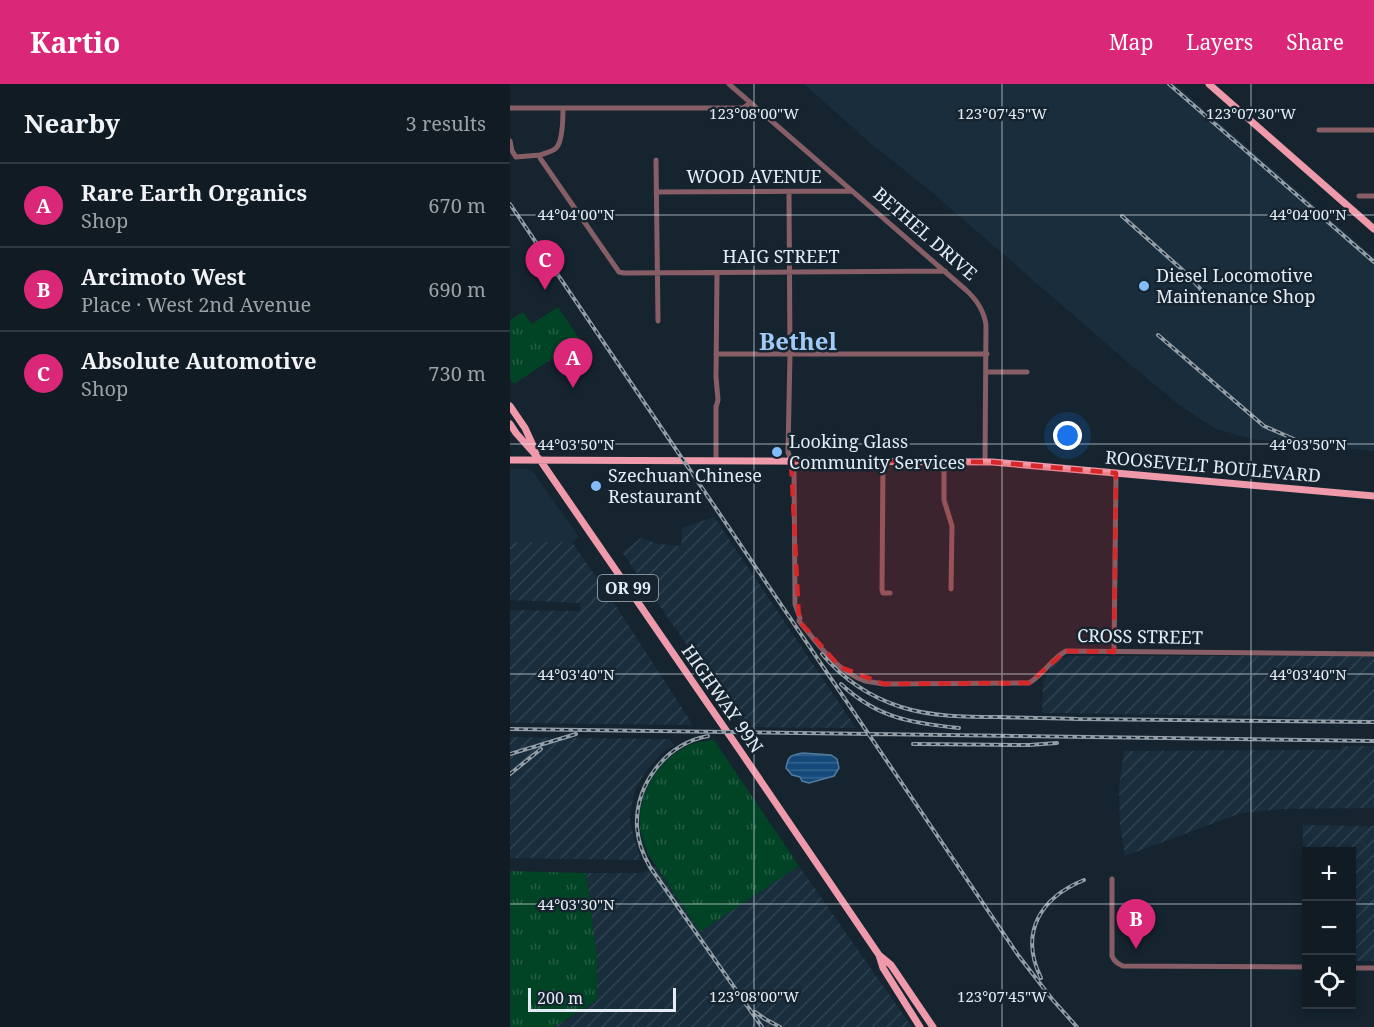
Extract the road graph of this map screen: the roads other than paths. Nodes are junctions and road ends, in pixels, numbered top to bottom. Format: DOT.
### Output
graph roads {
  1 [pos="729,84"];
  2 [pos="1209,84"];
  3 [pos="750,103"];
  4 [pos="510,108"];
  5 [pos="563,108"];
  6 [pos="1319,129"];
  7 [pos="1374,130"];
  8 [pos="510,141"];
  9 [pos="540,155"];
  10 [pos="656,160"];
  11 [pos="852,191"];
  12 [pos="656,192"];
  13 [pos="789,192"];
  14 [pos="1359,196"];
  15 [pos="1374,196"];
  16 [pos="1374,229"];
  17 [pos="945,271"];
  18 [pos="657,273"];
  19 [pos="717,273"];
  20 [pos="789,273"];
  21 [pos="658,321"];
  22 [pos="716,354"];
  23 [pos="790,354"];
  24 [pos="987,354"];
  25 [pos="986,372"];
  26 [pos="1027,372"];
  27 [pos="510,406"];
  28 [pos="510,423"];
  29 [pos="510,460"];
  30 [pos="540,460"];
  31 [pos="791,460"];
  32 [pos="716,461"];
  33 [pos="883,461"];
  34 [pos="944,462"];
  35 [pos="985,462"];
  36 [pos="1116,473"];
  37 [pos="1374,496"];
  38 [pos="951,589"];
  39 [pos="890,593"];
  40 [pos="1114,652"];
  41 [pos="1374,654"];
  42 [pos="1112,879"];
  43 [pos="879,956"];
  44 [pos="1302,967"];
  45 [pos="1356,968"];
  46 [pos="1374,968"];
  47 [pos="920,1027"];
  48 [pos="933,1027"];
  1 -- 3 [label="street, BETHEL DRIVE"];
  2 -- 16 [label="main road"];
  3 -- 5 [label="street"];
  3 -- 11 [label="street, BETHEL DRIVE"];
  4 -- 5 [label="street"];
  5 -- 9 [label="street"];
  6 -- 7 [label="street"];
  8 -- 9 [label="street"];
  9 -- 18 [label="street, HAIG STREET"];
  10 -- 12 [label="street"];
  11 -- 13 [label="street, WOOD AVENUE"];
  11 -- 17 [label="street, BETHEL DRIVE"];
  12 -- 13 [label="street, WOOD AVENUE"];
  12 -- 18 [label="street"];
  13 -- 20 [label="street"];
  14 -- 15 [label="street"];
  17 -- 20 [label="street, HAIG STREET"];
  17 -- 24 [label="street, BETHEL DRIVE"];
  18 -- 19 [label="street, HAIG STREET"];
  18 -- 21 [label="street"];
  19 -- 20 [label="street, HAIG STREET"];
  19 -- 22 [label="street"];
  20 -- 23 [label="street"];
  22 -- 23 [label="street"];
  22 -- 32 [label="street"];
  23 -- 24 [label="street"];
  23 -- 31 [label="street"];
  24 -- 25 [label="street, BETHEL DRIVE"];
  25 -- 26 [label="street"];
  25 -- 35 [label="street, BETHEL DRIVE"];
  27 -- 30 [label="main road, HIGHWAY 99N / OR 99"];
  28 -- 30 [label="main road, HIGHWAY 99N / OR 99"];
  29 -- 30 [label="main road, ROOSEVELT BOULEVARD"];
  30 -- 32 [label="main road, ROOSEVELT BOULEVARD"];
  30 -- 43 [label="main road, HIGHWAY 99N / OR 99"];
  31 -- 32 [label="main road, ROOSEVELT BOULEVARD"];
  31 -- 33 [label="main road, ROOSEVELT BOULEVARD"];
  31 -- 40 [label="street, CROSS STREET"];
  33 -- 34 [label="main road, ROOSEVELT BOULEVARD"];
  33 -- 39 [label="street"];
  34 -- 35 [label="main road, ROOSEVELT BOULEVARD"];
  34 -- 38 [label="street"];
  35 -- 36 [label="main road, ROOSEVELT BOULEVARD"];
  36 -- 37 [label="main road, ROOSEVELT BOULEVARD"];
  36 -- 40 [label="street"];
  40 -- 41 [label="street, CROSS STREET"];
  42 -- 44 [label="street"];
  43 -- 47 [label="main road, OR 99"];
  43 -- 48 [label="main road, OR 99"];
  45 -- 46 [label="street"];
}
